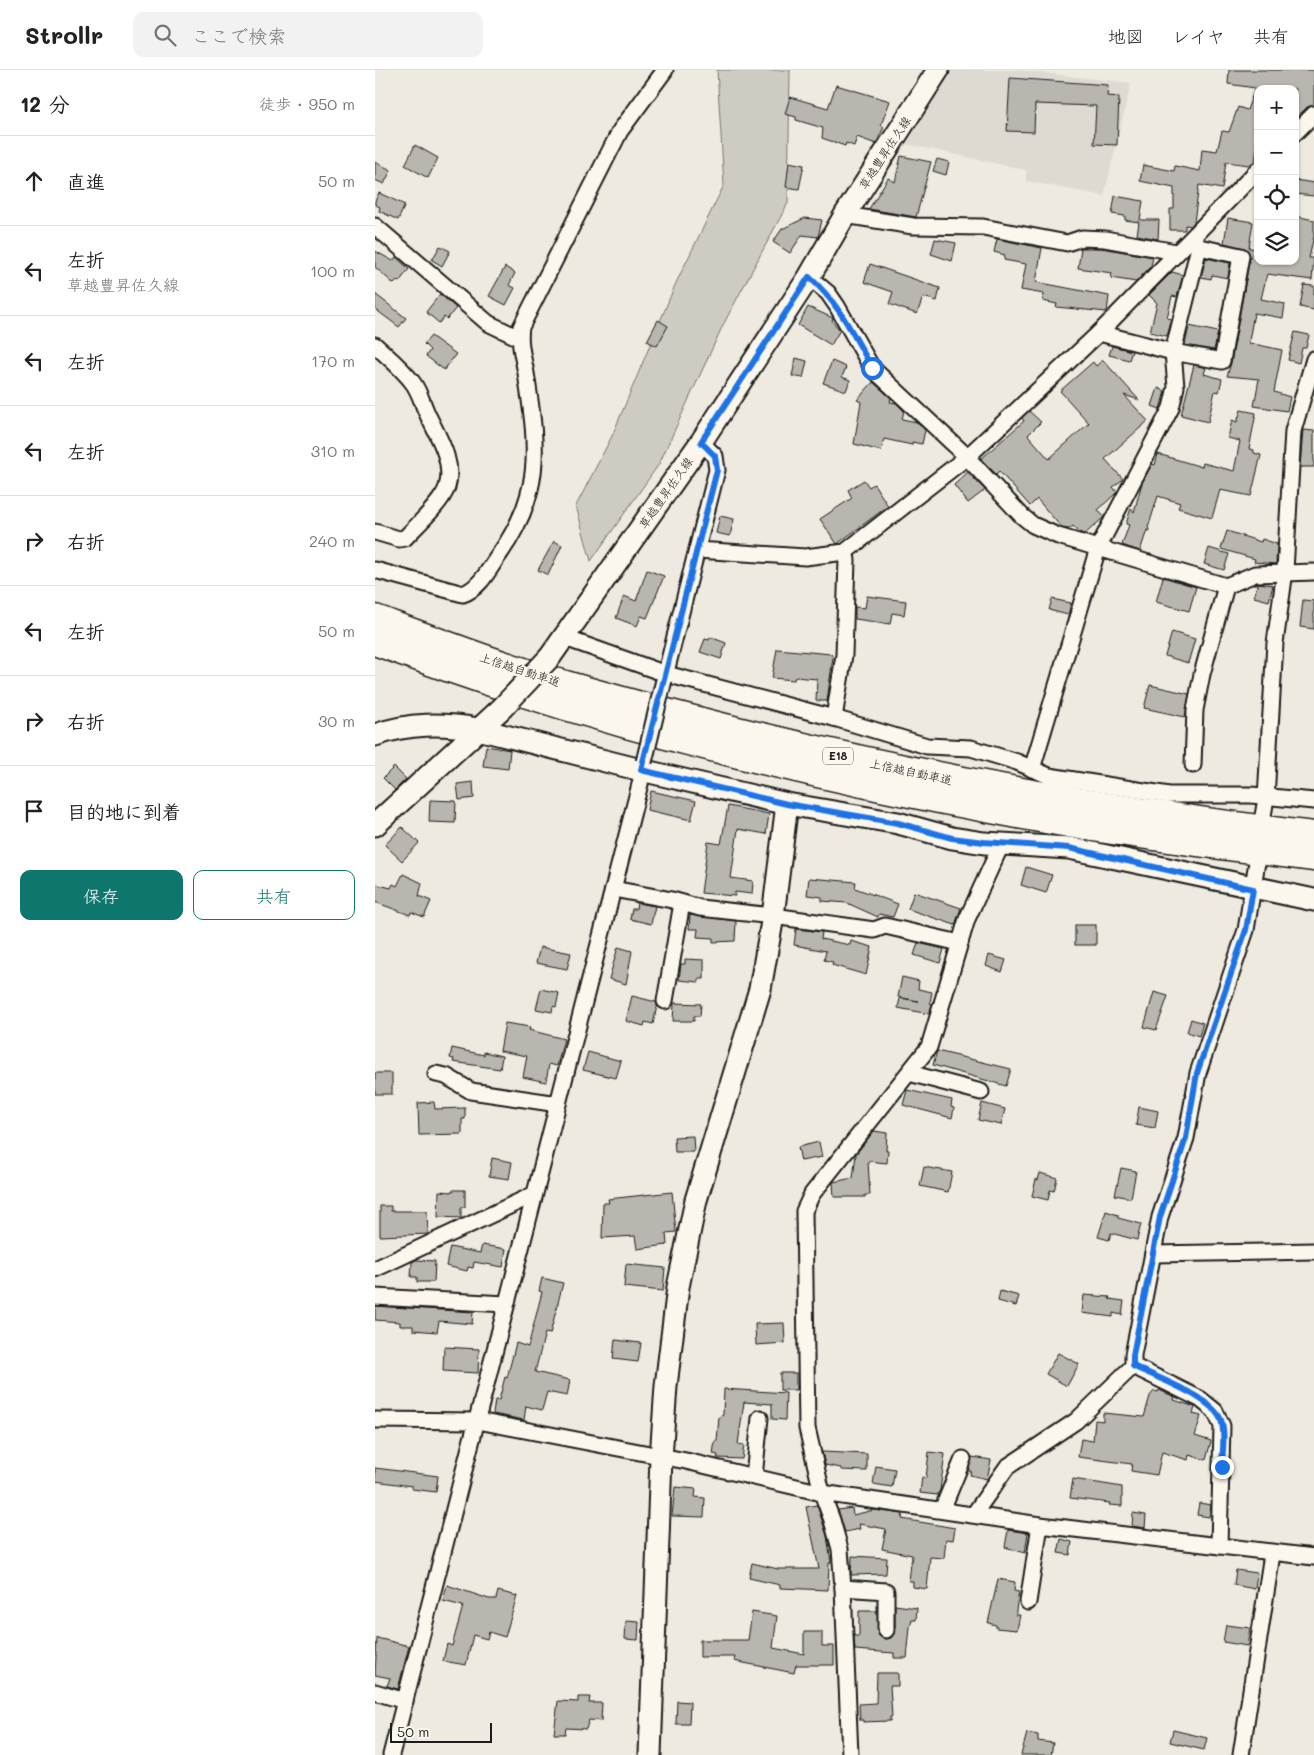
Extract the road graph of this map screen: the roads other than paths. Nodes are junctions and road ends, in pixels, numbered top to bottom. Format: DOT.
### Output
graph roads {
  1 [pos="665,70"];
  2 [pos="938,70"];
  3 [pos="1314,114"];
  4 [pos="1297,130"];
  5 [pos="1254,175"];
  6 [pos="845,215"];
  7 [pos="375,226"];
  8 [pos="1196,241"];
  9 [pos="1175,252"];
  10 [pos="809,277"];
  11 [pos="1099,333"];
  12 [pos="519,338"];
  13 [pos="375,345"];
  14 [pos="1173,352"];
  15 [pos="1314,360"];
  16 [pos="701,442"];
  17 [pos="967,457"];
  18 [pos="375,532"];
  19 [pos="1098,548"];
  20 [pos="697,550"];
  21 [pos="845,552"];
  22 [pos="375,570"];
  23 [pos="1285,571"];
  24 [pos="1314,572"];
  25 [pos="1226,586"];
  26 [pos="375,619"];
  27 [pos="565,638"];
  28 [pos="375,641"];
  29 [pos="665,677"];
  30 [pos="834,718"];
  31 [pos="478,728"];
  32 [pos="375,735"];
  33 [pos="1193,764"];
  34 [pos="642,766"];
  35 [pos="1032,769"];
  36 [pos="1266,798"];
  37 [pos="1314,801"];
  38 [pos="787,804"];
  39 [pos="1263,816"];
  40 [pos="375,825"];
  41 [pos="1314,836"];
  42 [pos="1002,843"];
  43 [pos="1314,857"];
  44 [pos="1257,862"];
  45 [pos="613,889"];
  46 [pos="1253,889"];
  47 [pos="1314,900"];
  48 [pos="682,903"];
  49 [pos="773,916"];
  50 [pos="960,943"];
  51 [pos="665,1001"];
  52 [pos="436,1074"];
  53 [pos="909,1074"];
  54 [pos="981,1092"];
  55 [pos="558,1104"];
  56 [pos="533,1195"];
  57 [pos="1314,1251"];
  58 [pos="1153,1254"];
  59 [pos="375,1269"];
  60 [pos="375,1297"];
  61 [pos="506,1304"];
  62 [pos="1133,1366"];
  63 [pos="760,1418"];
  64 [pos="375,1420"];
  65 [pos="478,1421"];
  66 [pos="661,1458"];
  67 [pos="963,1459"];
  68 [pos="754,1477"];
  69 [pos="822,1493"];
  70 [pos="942,1510"];
  71 [pos="974,1514"];
  72 [pos="1040,1524"];
  73 [pos="1219,1546"];
  74 [pos="1271,1554"];
  75 [pos="1314,1557"];
  76 [pos="843,1588"];
  77 [pos="1028,1602"];
  78 [pos="886,1630"];
  79 [pos="375,1692"];
  80 [pos="405,1700"];
  81 [pos="391,1755"];
  82 [pos="650,1755"];
  83 [pos="850,1755"];
  84 [pos="1241,1755"];
  1 -- 12 [label="street"];
  2 -- 6 [label="street, 草越豊昇佐久線"];
  3 -- 4 [label="street"];
  5 -- 8 [label="street"];
  6 -- 9 [label="street"];
  6 -- 10 [label="street, 草越豊昇佐久線"];
  7 -- 12 [label="street"];
  8 -- 9 [label="street"];
  8 -- 14 [label="street"];
  8 -- 14 [label="street"];
  9 -- 11 [label="street"];
  10 -- 16 [label="street, 草越豊昇佐久線"];
  10 -- 17 [label="street"];
  11 -- 14 [label="street"];
  11 -- 17 [label="street"];
  12 -- 22 [label="street"];
  13 -- 18 [label="street"];
  14 -- 19 [label="street"];
  15 -- 23 [label="street"];
  16 -- 20 [label="street"];
  16 -- 27 [label="street, 草越豊昇佐久線"];
  17 -- 19 [label="street"];
  17 -- 21 [label="street"];
  19 -- 25 [label="street"];
  19 -- 35 [label="street"];
  20 -- 21 [label="street"];
  20 -- 29 [label="street"];
  21 -- 30 [label="street"];
  23 -- 24 [label="street"];
  23 -- 25 [label="street"];
  23 -- 36 [label="street"];
  25 -- 33 [label="street"];
  26 -- 41 [label="highway, 上信越自動車道 / E18"];
  27 -- 29 [label="street"];
  27 -- 31 [label="street, 草越豊昇佐久線, bridge"];
  28 -- 43 [label="highway, 上信越自動車道 / E18"];
  29 -- 30 [label="street"];
  29 -- 34 [label="street, bridge"];
  30 -- 35 [label="street"];
  31 -- 32 [label="street"];
  31 -- 34 [label="street"];
  31 -- 40 [label="street, 草越豊昇佐久線"];
  34 -- 38 [label="street"];
  34 -- 45 [label="street"];
  35 -- 36 [label="street"];
  36 -- 37 [label="street"];
  36 -- 39 [label="street"];
  38 -- 42 [label="street"];
  38 -- 49 [label="street"];
  42 -- 46 [label="street"];
  42 -- 50 [label="street"];
  44 -- 46 [label="street"];
  45 -- 48 [label="street"];
  45 -- 55 [label="street"];
  46 -- 47 [label="street"];
  46 -- 58 [label="street"];
  48 -- 49 [label="street"];
  48 -- 51 [label="street"];
  49 -- 50 [label="street"];
  49 -- 66 [label="street"];
  50 -- 53 [label="street"];
  52 -- 55 [label="street"];
  53 -- 54 [label="street"];
  53 -- 69 [label="street"];
  55 -- 56 [label="street"];
  56 -- 59 [label="street"];
  56 -- 61 [label="street"];
  57 -- 58 [label="street"];
  58 -- 62 [label="street"];
  60 -- 61 [label="street"];
  61 -- 65 [label="street"];
  62 -- 71 [label="street"];
  62 -- 73 [label="street"];
  63 -- 68 [label="street"];
  64 -- 65 [label="street"];
  65 -- 66 [label="street"];
  65 -- 80 [label="street"];
  66 -- 68 [label="street"];
  66 -- 82 [label="street"];
  67 -- 70 [label="street"];
  68 -- 69 [label="street"];
  69 -- 70 [label="street"];
  69 -- 76 [label="street"];
  70 -- 71 [label="street"];
  71 -- 72 [label="street"];
  72 -- 73 [label="street"];
  72 -- 77 [label="street"];
  73 -- 74 [label="street"];
  74 -- 75 [label="street"];
  74 -- 84 [label="street"];
  76 -- 78 [label="street"];
  76 -- 83 [label="street"];
  79 -- 80 [label="street"];
  80 -- 81 [label="street"];
}
